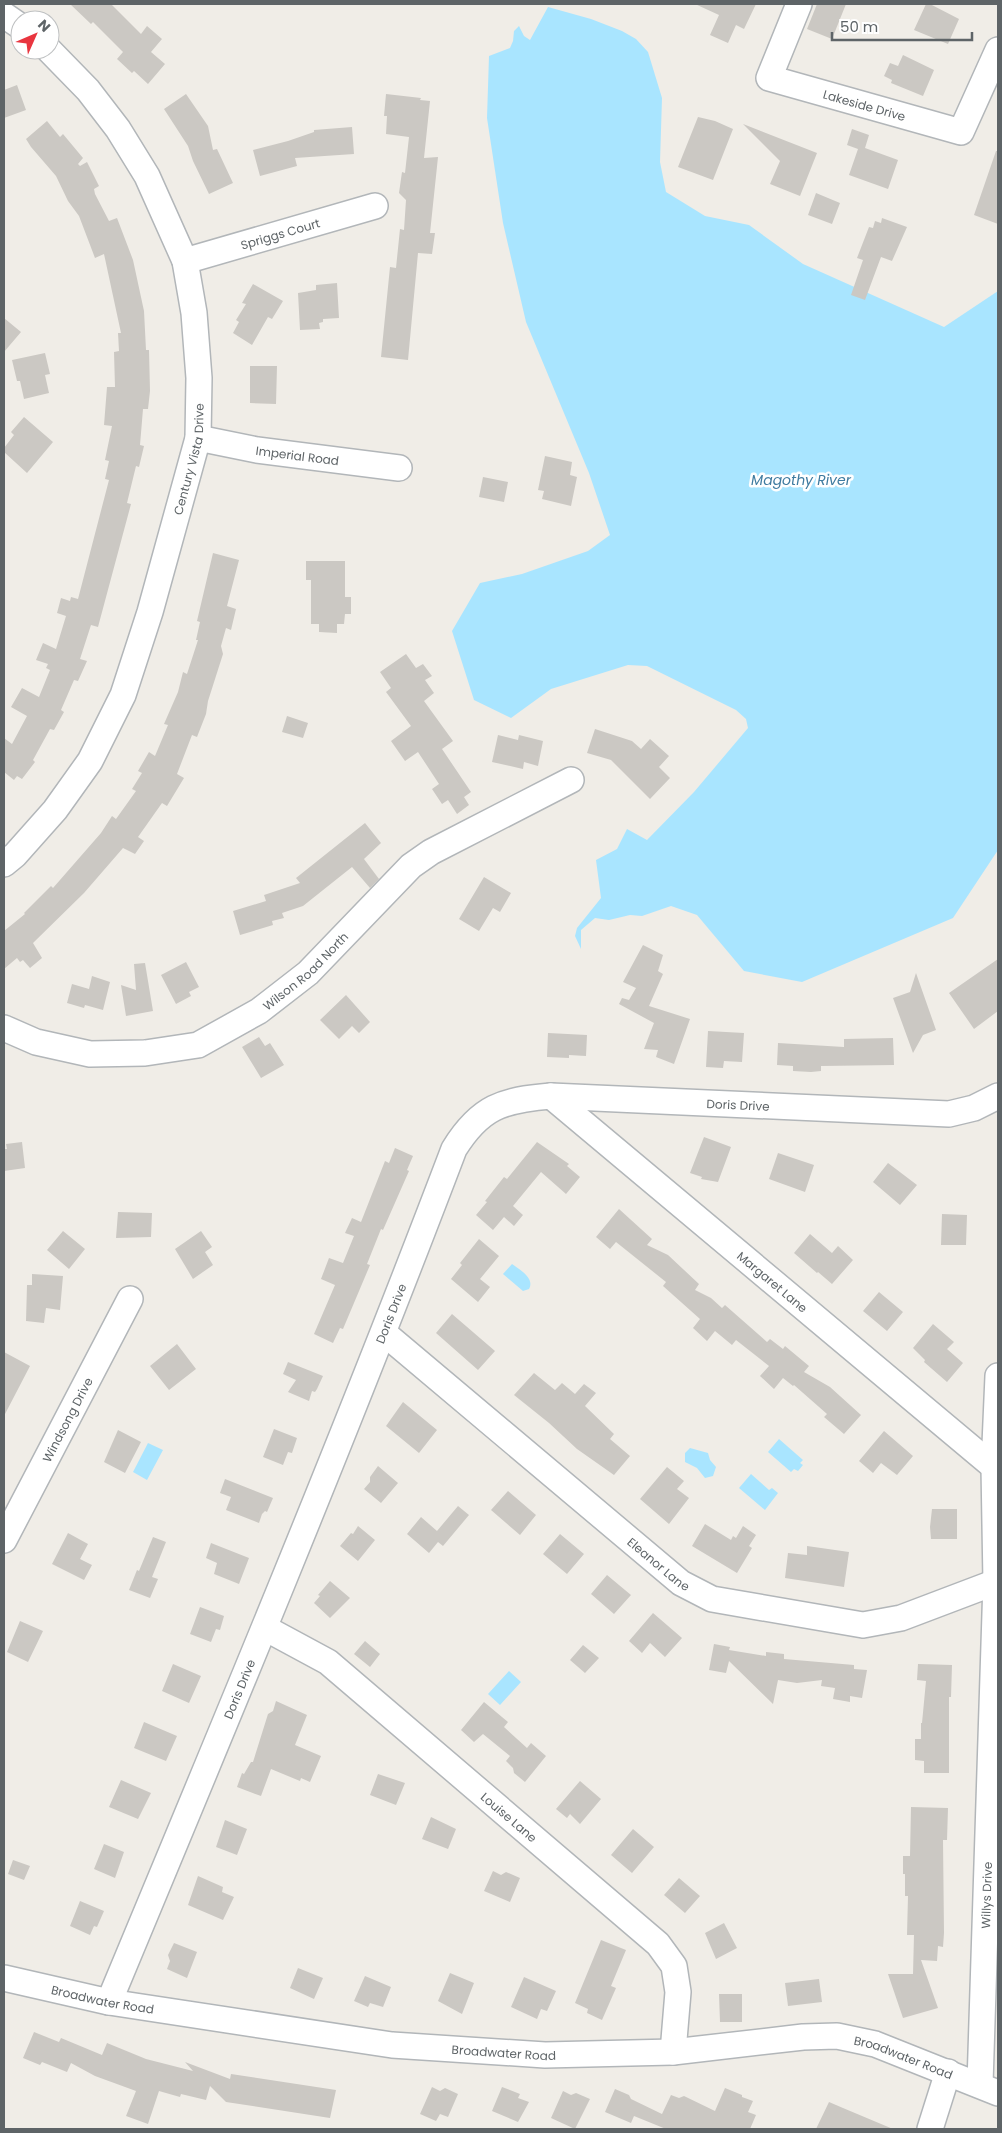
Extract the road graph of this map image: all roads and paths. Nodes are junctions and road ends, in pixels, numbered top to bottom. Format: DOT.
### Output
graph roads {
  1 [pos="799,4"];
  2 [pos="998,50"];
  3 [pos="59,60"];
  4 [pos="376,206"];
  5 [pos="185,260"];
  6 [pos="198,438"];
  7 [pos="399,468"];
  8 [pos="571,780"];
  9 [pos="4,864"];
  10 [pos="4,1028"];
  11 [pos="551,1096"];
  12 [pos="998,1096"];
  13 [pos="130,1299"];
  14 [pos="384,1333"];
  15 [pos="998,1376"];
  16 [pos="994,1467"];
  17 [pos="4,1540"];
  18 [pos="996,1582"];
  19 [pos="265,1628"];
  20 [pos="4,1978"];
  21 [pos="109,2002"];
  22 [pos="673,2052"];
  23 [pos="948,2072"];
  24 [pos="989,2089"];
  25 [pos="930,2129"];
  1 -- 2 [label="street, Lakeside Drive"];
  3 -- 5 [label="street, Century Vista Drive"];
  4 -- 5 [label="street, Spriggs Court"];
  5 -- 6 [label="street, Century Vista Drive"];
  6 -- 7 [label="street, Imperial Road"];
  6 -- 9 [label="street, Century Vista Drive"];
  8 -- 10 [label="street, Wilson Road North"];
  11 -- 12 [label="street, Doris Drive"];
  11 -- 14 [label="street, Doris Drive"];
  11 -- 16 [label="street, Margaret Lane"];
  13 -- 17 [label="street, Windsong Drive"];
  14 -- 18 [label="street, Eleanor Lane"];
  14 -- 19 [label="street, Doris Drive"];
  15 -- 16 [label="street, Willys Drive"];
  16 -- 18 [label="street, Willys Drive"];
  18 -- 24 [label="street, Willys Drive"];
  19 -- 21 [label="street, Doris Drive"];
  19 -- 22 [label="street, Louise Lane"];
  20 -- 21 [label="street, Broadwater Road"];
  21 -- 22 [label="street, Broadwater Road"];
  22 -- 23 [label="street, Broadwater Road"];
  23 -- 24 [label="street, Broadwater Road"];
  23 -- 25 [label="street"];
}
